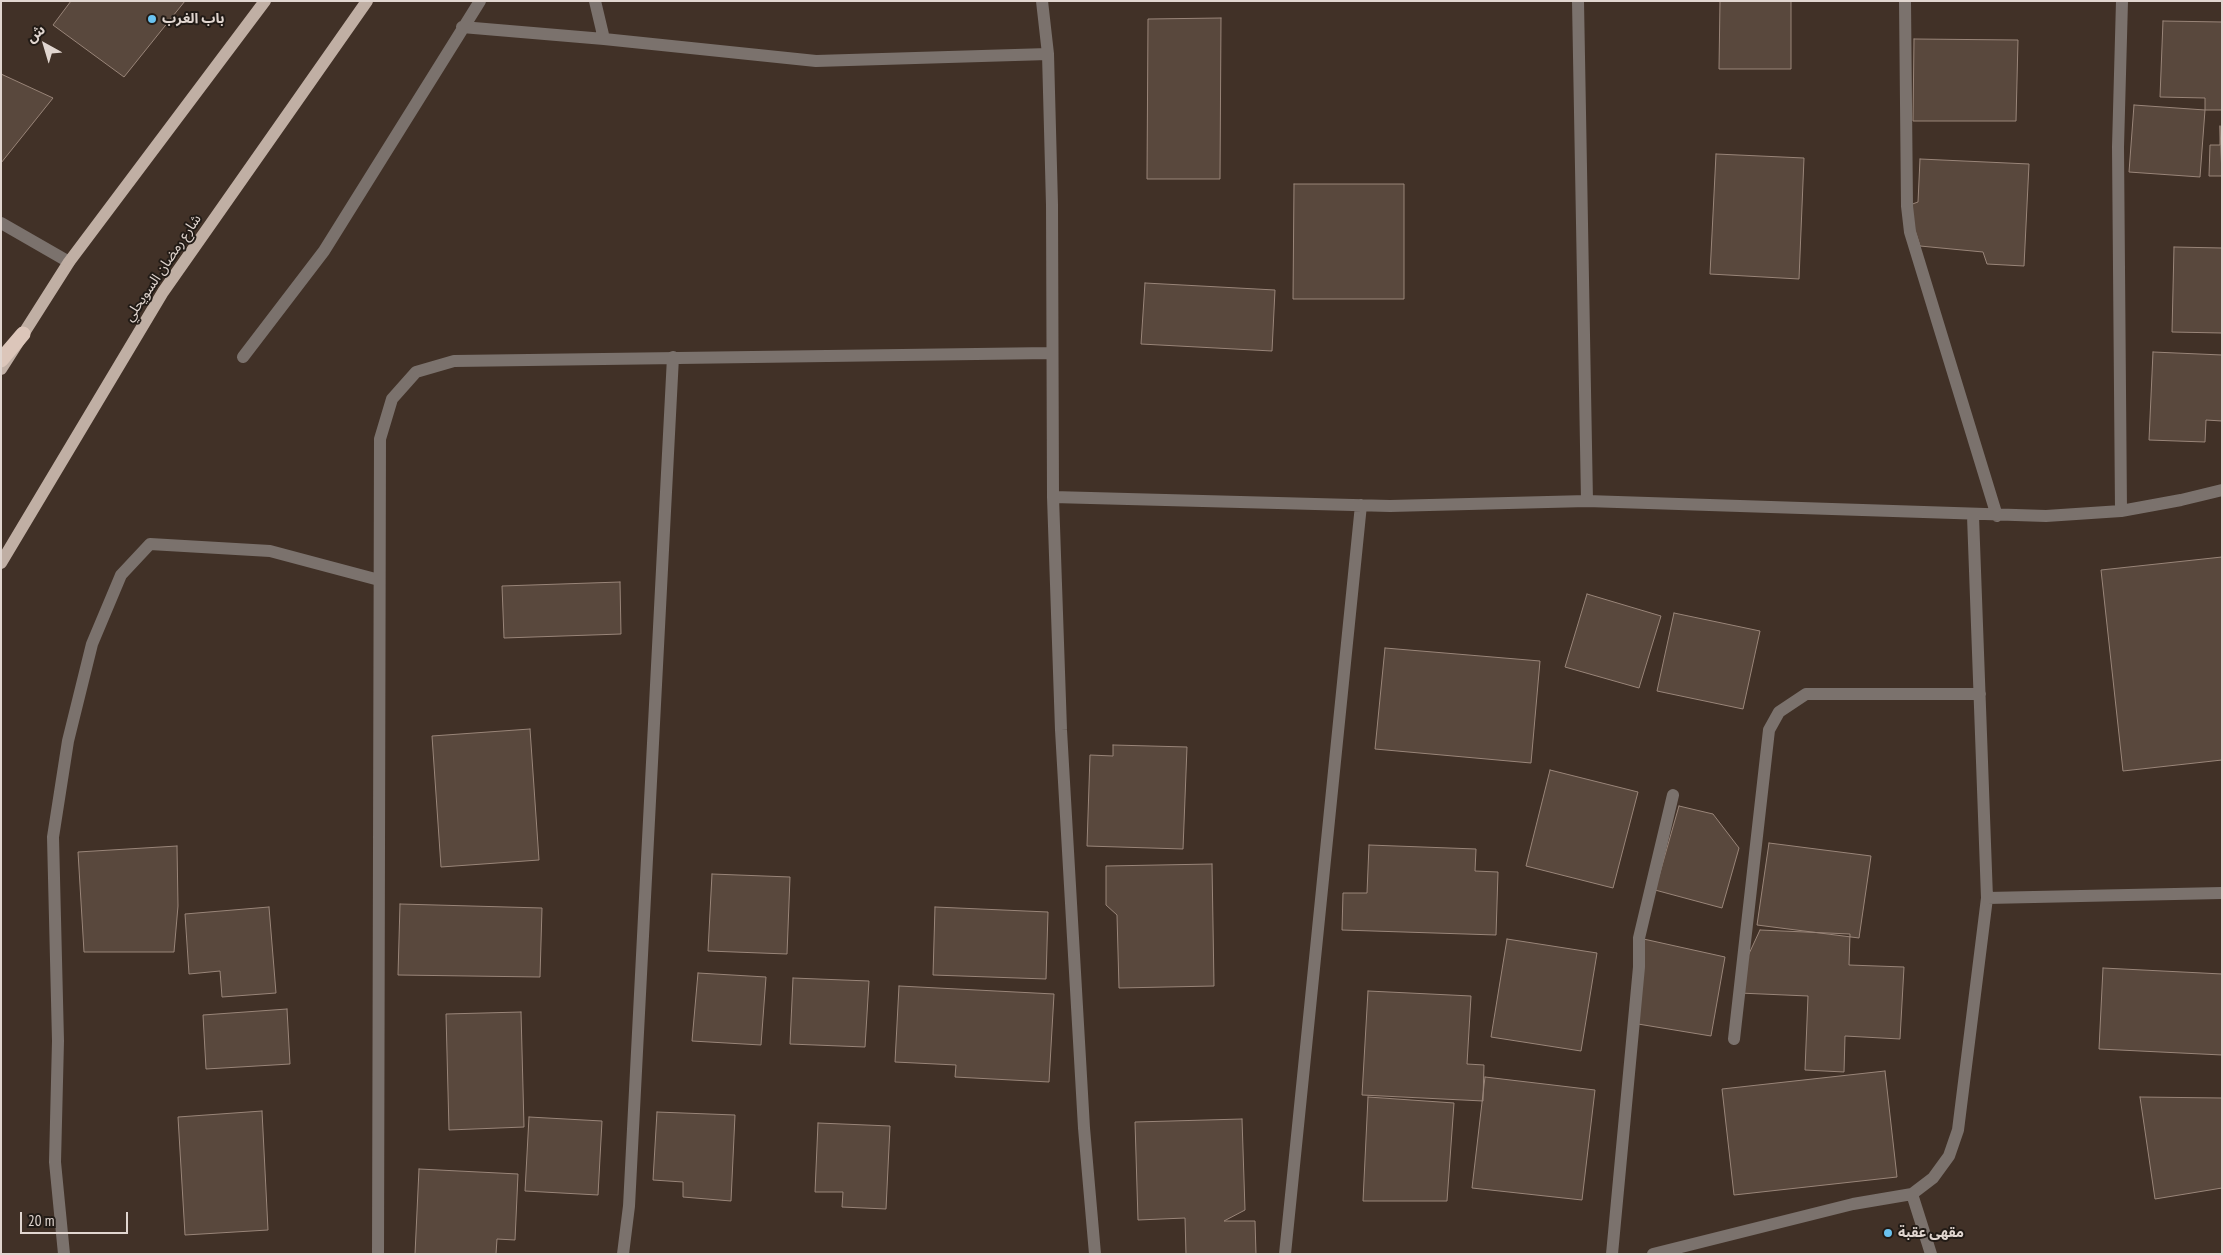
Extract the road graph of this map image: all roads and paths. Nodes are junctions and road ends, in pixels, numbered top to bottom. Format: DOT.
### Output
graph roads {
  1 [pos="265,1"];
  2 [pos="368,1"];
  3 [pos="480,1"];
  4 [pos="595,1"];
  5 [pos="1042,1"];
  6 [pos="1578,1"];
  7 [pos="1905,1"];
  8 [pos="2122,1"];
  9 [pos="462,27"];
  10 [pos="604,39"];
  11 [pos="1048,54"];
  12 [pos="1,223"];
  13 [pos="69,262"];
  14 [pos="23,334"];
  15 [pos="1050,353"];
  16 [pos="243,357"];
  17 [pos="673,357"];
  18 [pos="1,360"];
  19 [pos="1,369"];
  20 [pos="2222,490"];
  21 [pos="1053,497"];
  22 [pos="1587,501"];
  23 [pos="1361,505"];
  24 [pos="2121,511"];
  25 [pos="1973,516"];
  26 [pos="1997,516"];
  27 [pos="1,563"];
  28 [pos="379,580"];
  29 [pos="1980,694"];
  30 [pos="1673,795"];
  31 [pos="2222,893"];
  32 [pos="1987,898"];
  33 [pos="1734,1039"];
  34 [pos="1912,1194"];
  35 [pos="64,1254"];
  36 [pos="378,1254"];
  37 [pos="623,1254"];
  38 [pos="1095,1254"];
  39 [pos="1284,1254"];
  40 [pos="1612,1254"];
  41 [pos="1653,1254"];
  42 [pos="1931,1254"];
  1 -- 13 [label="main road"];
  2 -- 27 [label="main road, شارع رمضان السويحلي"];
  3 -- 9 [label="street"];
  4 -- 10 [label="street"];
  5 -- 11 [label="street"];
  6 -- 22 [label="street"];
  7 -- 26 [label="street"];
  8 -- 24 [label="street"];
  9 -- 10 [label="street"];
  9 -- 16 [label="street"];
  10 -- 11 [label="street"];
  11 -- 15 [label="street"];
  12 -- 13 [label="street"];
  13 -- 14 [label="main road"];
  14 -- 18 [label="highway"];
  14 -- 19 [label="main road"];
  15 -- 17 [label="street"];
  15 -- 21 [label="street"];
  17 -- 28 [label="street"];
  17 -- 37 [label="street"];
  20 -- 24 [label="street"];
  21 -- 23 [label="street"];
  21 -- 38 [label="street"];
  22 -- 23 [label="street"];
  22 -- 25 [label="street"];
  23 -- 39 [label="street"];
  24 -- 26 [label="street"];
  25 -- 26 [label="street"];
  25 -- 29 [label="street"];
  28 -- 35 [label="street"];
  28 -- 36 [label="street"];
  29 -- 32 [label="street"];
  29 -- 33 [label="street"];
  30 -- 40 [label="street"];
  31 -- 32 [label="street"];
  32 -- 34 [label="street"];
  34 -- 41 [label="street"];
  34 -- 42 [label="street"];
}
